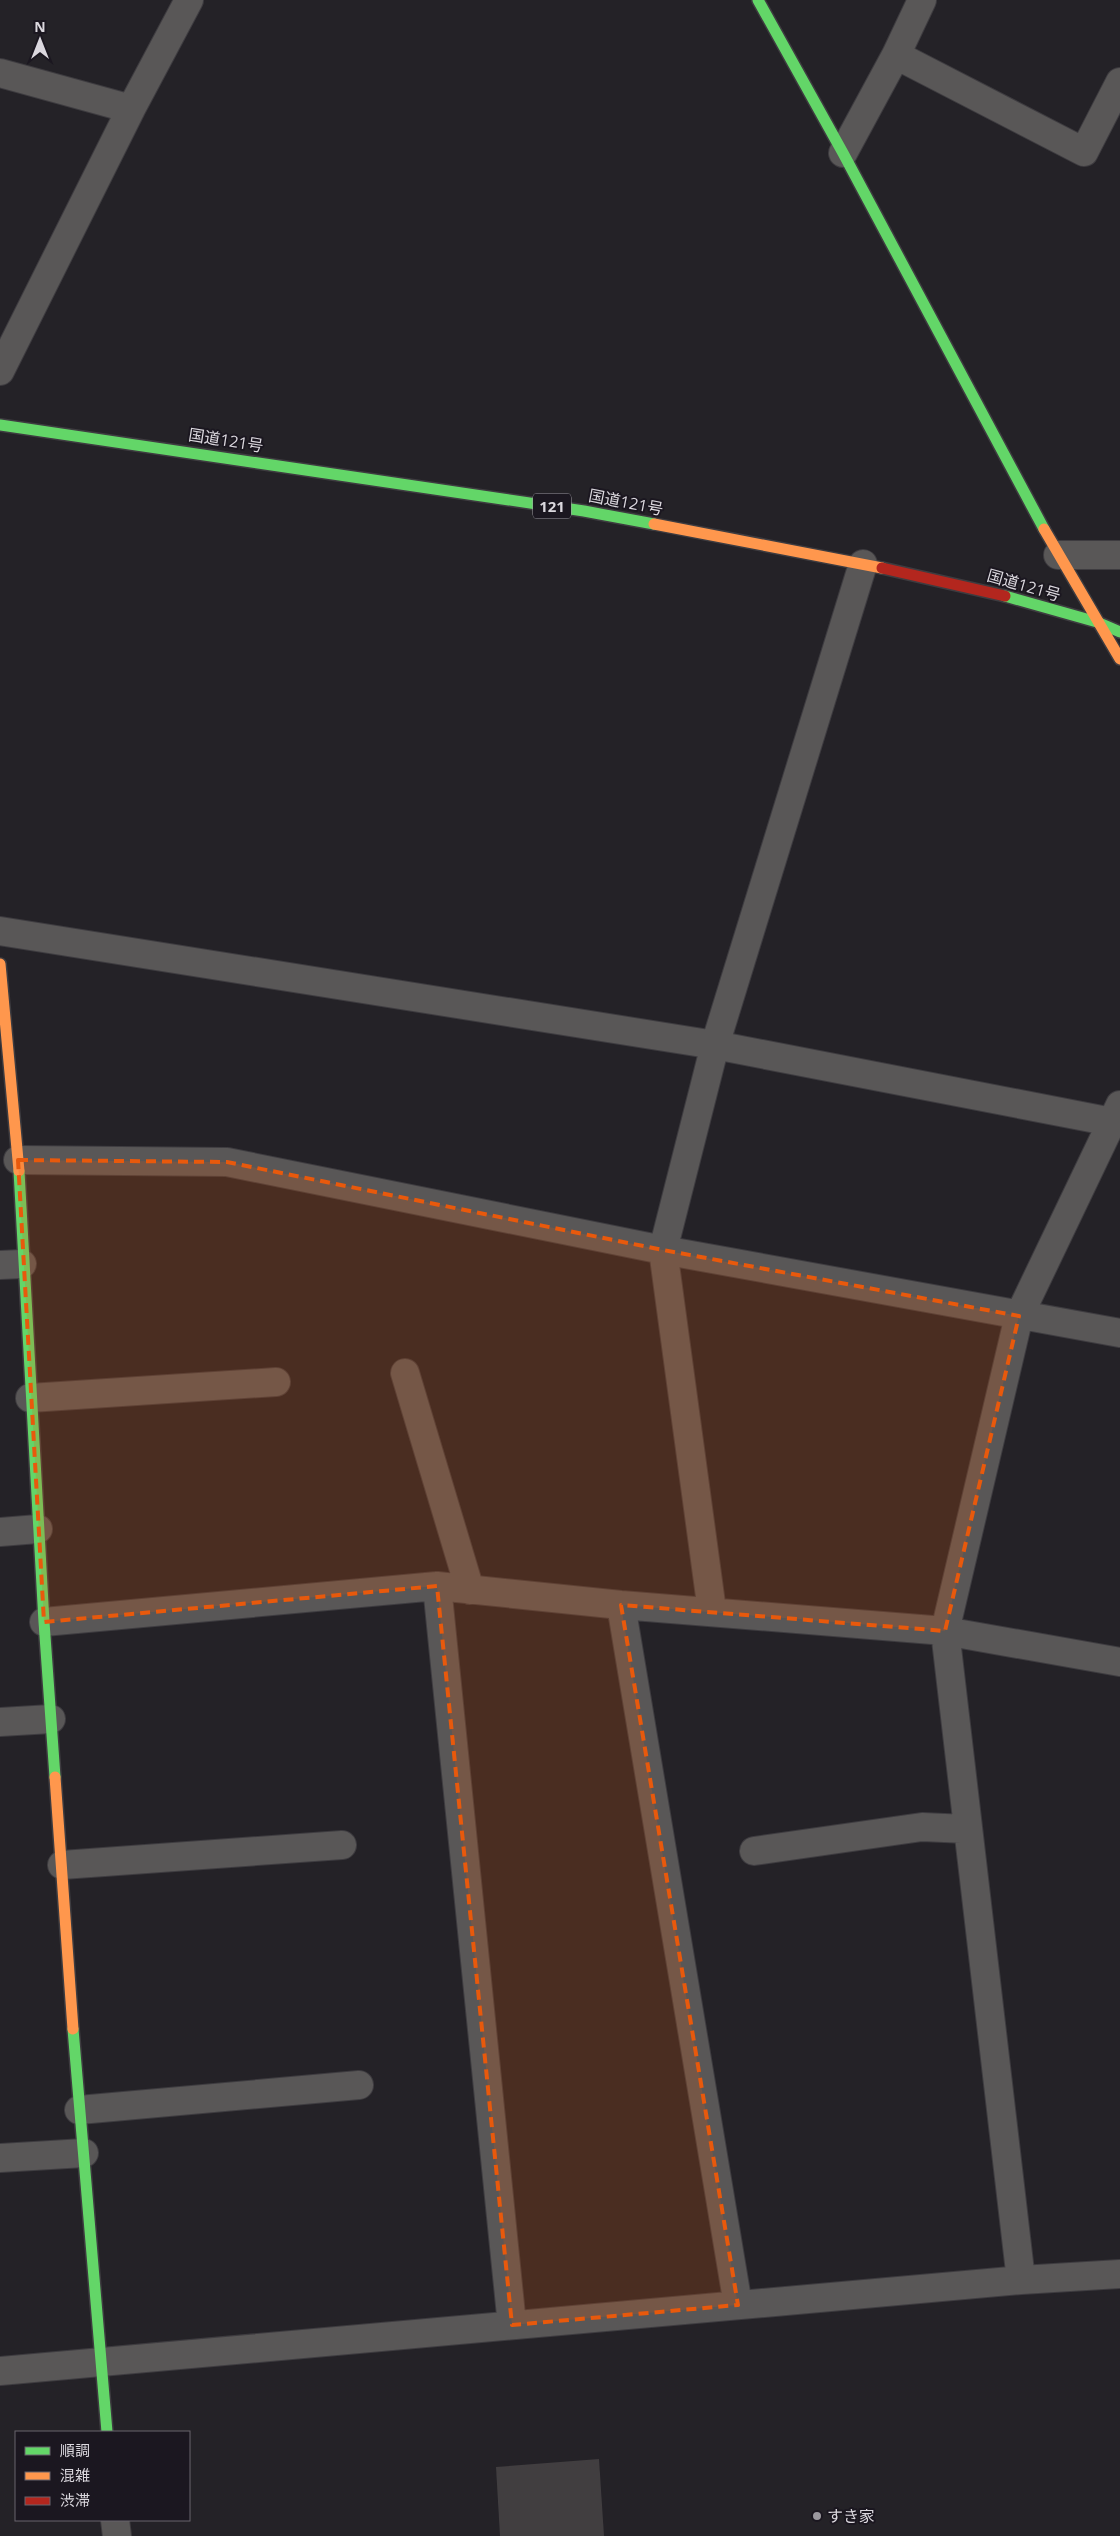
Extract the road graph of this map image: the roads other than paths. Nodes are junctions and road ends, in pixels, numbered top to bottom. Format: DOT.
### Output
graph roads {
  1 [pos="189,0"];
  2 [pos="758,0"];
  3 [pos="922,0"];
  4 [pos="896,55"];
  5 [pos="0,73"];
  6 [pos="1120,82"];
  7 [pos="131,109"];
  8 [pos="842,153"];
  9 [pos="0,371"];
  10 [pos="0,425"];
  11 [pos="1058,555"];
  12 [pos="1120,555"];
  13 [pos="863,564"];
  14 [pos="1097,622"];
  15 [pos="1120,632"];
  16 [pos="1120,659"];
  17 [pos="0,931"];
  18 [pos="0,964"];
  19 [pos="716,1045"];
  20 [pos="1116,1114"];
  21 [pos="18,1160"];
  22 [pos="663,1250"];
  23 [pos="11,1264"];
  24 [pos="1019,1316"];
  25 [pos="1120,1333"];
  26 [pos="406,1373"];
  27 [pos="276,1382"];
  28 [pos="30,1398"];
  29 [pos="38,1530"];
  30 [pos="0,1532"];
  31 [pos="437,1586"];
  32 [pos="470,1590"];
  33 [pos="621,1605"];
  34 [pos="712,1611"];
  35 [pos="44,1622"];
  36 [pos="945,1631"];
  37 [pos="1120,1662"];
  38 [pos="51,1719"];
  39 [pos="0,1722"];
  40 [pos="968,1829"];
  41 [pos="342,1845"];
  42 [pos="754,1851"];
  43 [pos="62,1865"];
  44 [pos="359,2085"];
  45 [pos="79,2110"];
  46 [pos="84,2153"];
  47 [pos="0,2158"];
  48 [pos="1120,2274"];
  49 [pos="1021,2280"];
  50 [pos="738,2305"];
  51 [pos="512,2325"];
  52 [pos="100,2361"];
  53 [pos="0,2371"];
  54 [pos="107,2431"];
  55 [pos="116,2521"];
  56 [pos="117,2536"];
  1 -- 7 [label="street"];
  2 -- 8 [label="main road"];
  3 -- 4 [label="street"];
  4 -- 6 [label="street"];
  4 -- 8 [label="street"];
  5 -- 7 [label="street"];
  7 -- 9 [label="street"];
  8 -- 11 [label="main road"];
  10 -- 13 [label="main road, 国道121号 / 121"];
  11 -- 12 [label="street"];
  11 -- 14 [label="main road"];
  13 -- 14 [label="main road, 国道121号 / 121"];
  13 -- 19 [label="street"];
  14 -- 15 [label="main road, 国道121号 / 121"];
  14 -- 16 [label="main road"];
  17 -- 19 [label="street"];
  18 -- 21 [label="main road"];
  19 -- 20 [label="street"];
  19 -- 22 [label="street"];
  20 -- 24 [label="street"];
  21 -- 22 [label="street"];
  21 -- 23 [label="main road"];
  22 -- 24 [label="street"];
  22 -- 34 [label="street"];
  23 -- 28 [label="main road"];
  24 -- 25 [label="street"];
  24 -- 36 [label="street"];
  26 -- 32 [label="street"];
  27 -- 28 [label="street"];
  28 -- 29 [label="main road"];
  29 -- 30 [label="street"];
  29 -- 35 [label="main road"];
  31 -- 32 [label="street"];
  31 -- 35 [label="street"];
  31 -- 51 [label="street"];
  32 -- 33 [label="street"];
  33 -- 34 [label="street"];
  33 -- 50 [label="street"];
  34 -- 36 [label="street"];
  35 -- 38 [label="main road"];
  36 -- 37 [label="street"];
  36 -- 40 [label="street"];
  38 -- 39 [label="street"];
  38 -- 43 [label="main road"];
  40 -- 42 [label="street"];
  40 -- 49 [label="street"];
  41 -- 43 [label="street"];
  43 -- 45 [label="main road"];
  44 -- 45 [label="street"];
  45 -- 46 [label="main road"];
  46 -- 47 [label="street"];
  46 -- 52 [label="main road"];
  48 -- 49 [label="street"];
  49 -- 50 [label="street"];
  50 -- 51 [label="street"];
  51 -- 52 [label="street"];
  52 -- 53 [label="street"];
  52 -- 54 [label="main road"];
  55 -- 56 [label="street"];
}
